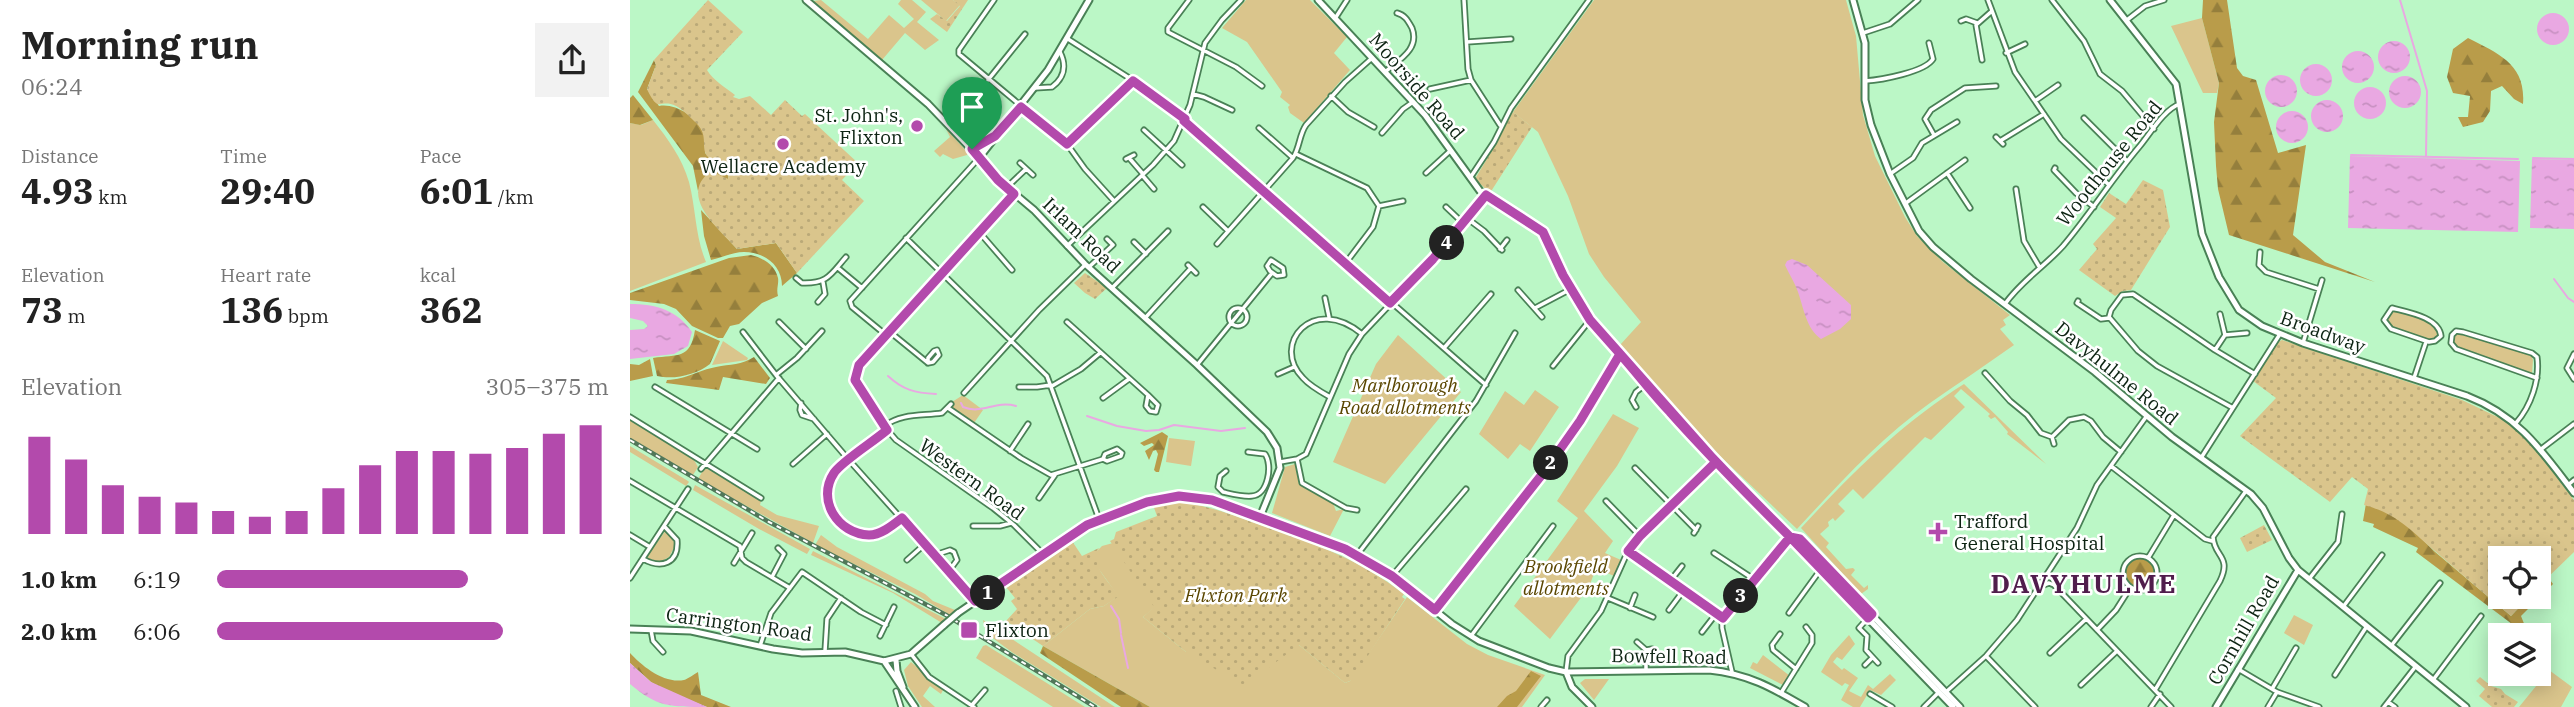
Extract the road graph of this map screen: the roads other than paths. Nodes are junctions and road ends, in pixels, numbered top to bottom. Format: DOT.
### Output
graph roads {
  1 [pos="806,0"];
  2 [pos="994,0"];
  3 [pos="1089,0"];
  4 [pos="1189,0"];
  5 [pos="1241,0"];
  6 [pos="1318,0"];
  7 [pos="1347,0"];
  8 [pos="1464,0"];
  9 [pos="1589,0"];
  10 [pos="1853,0"];
  11 [pos="1918,0"];
  12 [pos="1988,0"];
  13 [pos="2052,0"];
  14 [pos="2110,0"];
  15 [pos="2164,0"];
  16 [pos="1992,11"];
  17 [pos="1397,13"];
  18 [pos="1336,18"];
  19 [pos="1961,20"];
  20 [pos="2126,20"];
  21 [pos="1977,23"];
  22 [pos="1863,33"];
  23 [pos="1025,34"];
  24 [pos="1511,38"];
  25 [pos="1068,39"];
  26 [pos="1467,41"];
  27 [pos="1929,43"];
  28 [pos="2025,44"];
  29 [pos="1202,51"];
  30 [pos="1060,52"];
  31 [pos="2006,53"];
  32 [pos="1372,58"];
  33 [pos="1982,60"];
  34 [pos="1385,72"];
  35 [pos="988,80"];
  36 [pos="1471,80"];
  37 [pos="1133,81"];
  38 [pos="1865,81"];
  39 [pos="2058,85"];
  40 [pos="1262,86"];
  41 [pos="1035,88"];
  42 [pos="1992,88"];
  43 [pos="1430,89"];
  44 [pos="1192,94"];
  45 [pos="1331,96"];
  46 [pos="2035,101"];
  47 [pos="1413,102"];
  48 [pos="2180,104"];
  49 [pos="1021,107"];
  50 [pos="1232,110"];
  51 [pos="2044,114"];
  52 [pos="2084,118"];
  53 [pos="1185,120"];
  54 [pos="1957,122"];
  55 [pos="1501,126"];
  56 [pos="1374,127"];
  57 [pos="1259,128"];
  58 [pos="2154,129"];
  59 [pos="1144,130"];
  60 [pos="1389,135"];
  61 [pos="1934,135"];
  62 [pos="995,136"];
  63 [pos="1996,137"];
  64 [pos="1067,144"];
  65 [pos="972,149"];
  66 [pos="1167,150"];
  67 [pos="1451,150"];
  68 [pos="1135,155"];
  69 [pos="1294,156"];
  70 [pos="979,158"];
  71 [pos="1965,160"];
  72 [pos="2127,161"];
  73 [pos="1020,163"];
  74 [pos="1182,165"];
  75 [pos="2055,168"];
  76 [pos="1026,169"];
  77 [pos="1426,173"];
  78 [pos="1947,173"];
  79 [pos="1889,174"];
  80 [pos="1033,175"];
  81 [pos="1142,175"];
  82 [pos="1470,178"];
  83 [pos="2109,185"];
  84 [pos="1006,188"];
  85 [pos="1154,189"];
  86 [pos="2016,189"];
  87 [pos="1264,192"];
  88 [pos="1014,194"];
  89 [pos="1486,195"];
  90 [pos="1114,201"];
  91 [pos="1403,201"];
  92 [pos="1904,204"];
  93 [pos="1379,206"];
  94 [pos="1203,207"];
  95 [pos="1446,207"];
  96 [pos="2094,207"];
  97 [pos="1970,208"];
  98 [pos="1468,219"];
  99 [pos="1464,224"];
  100 [pos="1167,231"];
  101 [pos="1228,231"];
  102 [pos="979,233"];
  103 [pos="1157,233"];
  104 [pos="1161,237"];
  105 [pos="906,238"];
  106 [pos="1107,239"];
  107 [pos="1507,240"];
  108 [pos="1133,242"];
  109 [pos="1217,244"];
  110 [pos="1067,246"];
  111 [pos="1146,254"];
  112 [pos="2253,254"];
  113 [pos="846,257"];
  114 [pos="1345,264"];
  115 [pos="1087,266"];
  116 [pos="838,268"];
  117 [pos="2040,268"];
  118 [pos="1012,270"];
  119 [pos="943,273"];
  120 [pos="1196,273"];
  121 [pos="1272,273"];
  122 [pos="796,278"];
  123 [pos="2322,280"];
  124 [pos="823,282"];
  125 [pos="862,288"];
  126 [pos="1114,288"];
  127 [pos="1571,289"];
  128 [pos="2319,289"];
  129 [pos="1518,290"];
  130 [pos="1491,294"];
  131 [pos="1325,298"];
  132 [pos="2078,301"];
  133 [pos="818,302"];
  134 [pos="1390,303"];
  135 [pos="2004,306"];
  136 [pos="1535,308"];
  137 [pos="2220,314"];
  138 [pos="1146,317"];
  139 [pos="1542,317"];
  140 [pos="2109,317"];
  141 [pos="1329,318"];
  142 [pos="1590,320"];
  143 [pos="1067,322"];
  144 [pos="778,330"];
  145 [pos="822,331"];
  146 [pos="743,332"];
  147 [pos="1515,332"];
  148 [pos="2247,333"];
  149 [pos="888,334"];
  150 [pos="1362,334"];
  151 [pos="2280,334"];
  152 [pos="2441,334"];
  153 [pos="2225,335"];
  154 [pos="2449,336"];
  155 [pos="1012,340"];
  156 [pos="2426,341"];
  157 [pos="2303,343"];
  158 [pos="1444,348"];
  159 [pos="806,349"];
  160 [pos="2215,350"];
  161 [pos="1100,353"];
  162 [pos="1620,354"];
  163 [pos="2574,354"];
  164 [pos="928,363"];
  165 [pos="1198,365"];
  166 [pos="1553,366"];
  167 [pos="1294,367"];
  168 [pos="1985,373"];
  169 [pos="1278,374"];
  170 [pos="2255,374"];
  171 [pos="777,376"];
  172 [pos="2537,378"];
  173 [pos="1129,379"];
  174 [pos="2574,379"];
  175 [pos="2413,380"];
  176 [pos="1646,384"];
  177 [pos="1051,385"];
  178 [pos="1486,385"];
  179 [pos="655,387"];
  180 [pos="1019,387"];
  181 [pos="964,393"];
  182 [pos="1148,395"];
  183 [pos="1331,397"];
  184 [pos="1103,398"];
  185 [pos="1636,407"];
  186 [pos="2233,408"];
  187 [pos="630,417"];
  188 [pos="2147,417"];
  189 [pos="2516,423"];
  190 [pos="1028,424"];
  191 [pos="2574,424"];
  192 [pos="885,428"];
  193 [pos="730,433"];
  194 [pos="827,434"];
  195 [pos="2052,437"];
  196 [pos="2054,444"];
  197 [pos="757,449"];
  198 [pos="2540,450"];
  199 [pos="1010,451"];
  200 [pos="1248,452"];
  201 [pos="2121,452"];
  202 [pos="1103,458"];
  203 [pos="2201,458"];
  204 [pos="849,459"];
  205 [pos="1297,459"];
  206 [pos="1280,462"];
  207 [pos="1716,462"];
  208 [pos="704,463"];
  209 [pos="793,464"];
  210 [pos="1080,467"];
  211 [pos="2111,467"];
  212 [pos="1635,468"];
  213 [pos="701,469"];
  214 [pos="1226,471"];
  215 [pos="1055,475"];
  216 [pos="2574,480"];
  217 [pos="630,481"];
  218 [pos="2568,485"];
  219 [pos="688,489"];
  220 [pos="1466,489"];
  221 [pos="2246,491"];
  222 [pos="2574,493"];
  223 [pos="1237,495"];
  224 [pos="761,498"];
  225 [pos="1038,498"];
  226 [pos="1606,501"];
  227 [pos="1672,505"];
  228 [pos="1234,508"];
  229 [pos="676,509"];
  230 [pos="1357,510"];
  231 [pos="2343,513"];
  232 [pos="2174,515"];
  233 [pos="1260,517"];
  234 [pos="902,518"];
  235 [pos="1098,519"];
  236 [pos="1011,523"];
  237 [pos="664,526"];
  238 [pos="973,526"];
  239 [pos="1553,526"];
  240 [pos="1696,530"];
  241 [pos="752,533"];
  242 [pos="630,535"];
  243 [pos="1640,536"];
  244 [pos="1790,537"];
  245 [pos="2212,541"];
  246 [pos="925,544"];
  247 [pos="650,547"];
  248 [pos="778,548"];
  249 [pos="742,550"];
  250 [pos="1628,551"];
  251 [pos="1714,553"];
  252 [pos="1043,554"];
  253 [pos="935,555"];
  254 [pos="1356,555"];
  255 [pos="2382,555"];
  256 [pos="2148,558"];
  257 [pos="643,559"];
  258 [pos="907,560"];
  259 [pos="734,564"];
  260 [pos="1682,566"];
  261 [pos="1823,567"];
  262 [pos="2298,570"];
  263 [pos="949,571"];
  264 [pos="1392,576"];
  265 [pos="772,577"];
  266 [pos="630,578"];
  267 [pos="2309,579"];
  268 [pos="1671,580"];
  269 [pos="1755,580"];
  270 [pos="2440,583"];
  271 [pos="790,588"];
  272 [pos="2038,588"];
  273 [pos="2130,588"];
  274 [pos="1684,590"];
  275 [pos="1635,595"];
  276 [pos="841,598"];
  277 [pos="1608,598"];
  278 [pos="975,601"];
  279 [pos="894,607"];
  280 [pos="2343,607"];
  281 [pos="1630,608"];
  282 [pos="1435,610"];
  283 [pos="1669,610"];
  284 [pos="1789,613"];
  285 [pos="1716,614"];
  286 [pos="1870,616"];
  287 [pos="2481,616"];
  288 [pos="1653,617"];
  289 [pos="1723,618"];
  290 [pos="2086,619"];
  291 [pos="886,625"];
  292 [pos="2367,626"];
  293 [pos="630,628"];
  294 [pos="651,628"];
  295 [pos="1806,630"];
  296 [pos="2097,630"];
  297 [pos="1702,632"];
  298 [pos="1780,634"];
  299 [pos="880,636"];
  300 [pos="1471,636"];
  301 [pos="1637,642"];
  302 [pos="1812,643"];
  303 [pos="1818,643"];
  304 [pos="760,646"];
  305 [pos="2391,646"];
  306 [pos="2296,648"];
  307 [pos="1652,649"];
  308 [pos="1646,650"];
  309 [pos="2117,651"];
  310 [pos="663,652"];
  311 [pos="825,652"];
  312 [pos="2050,653"];
  313 [pos="911,654"];
  314 [pos="1986,656"];
  315 [pos="1872,658"];
  316 [pos="896,660"];
  317 [pos="884,661"];
  318 [pos="1878,663"];
  319 [pos="1865,665"];
  320 [pos="2416,666"];
  321 [pos="1796,669"];
  322 [pos="2238,669"];
  323 [pos="1646,670"];
  324 [pos="1566,672"];
  325 [pos="1732,672"];
  326 [pos="2335,675"];
  327 [pos="2432,680"];
  328 [pos="2081,685"];
  329 [pos="2156,689"];
  330 [pos="985,690"];
  331 [pos="1940,690"];
  332 [pos="2274,690"];
  333 [pos="896,691"];
  334 [pos="1781,693"];
  335 [pos="1870,694"];
  336 [pos="2160,694"];
  337 [pos="907,695"];
  338 [pos="1546,700"];
  339 [pos="2388,702"];
  340 [pos="900,705"];
  341 [pos="973,706"];
  342 [pos="915,707"];
  343 [pos="1541,707"];
  344 [pos="1592,707"];
  345 [pos="1805,707"];
  346 [pos="1892,707"];
  347 [pos="1924,707"];
  348 [pos="1953,707"];
  349 [pos="1961,707"];
  350 [pos="2035,707"];
  351 [pos="2151,707"];
  352 [pos="2171,707"];
  353 [pos="2216,707"];
  354 [pos="2268,707"];
  355 [pos="2319,707"];
  356 [pos="2384,707"];
  357 [pos="2395,707"];
  358 [pos="2466,707"];
  1 -- 65 [label="street, Irlam Road"];
  2 -- 35 [label="street"];
  3 -- 25 [label="street"];
  4 -- 29 [label="street"];
  5 -- 29 [label="street"];
  6 -- 18 [label="street, Moorside Road"];
  7 -- 18 [label="street"];
  8 -- 26 [label="street"];
  9 -- 55 [label="street"];
  10 -- 22 [label="street, Davyhulme Road"];
  11 -- 22 [label="street"];
  12 -- 16 [label="street"];
  13 -- 58 [label="street"];
  14 -- 20 [label="street, Woodhouse Road"];
  15 -- 20 [label="street"];
  16 -- 21 [label="street"];
  16 -- 31 [label="street"];
  17 -- 34 [label="street"];
  18 -- 32 [label="street, Moorside Road"];
  19 -- 21 [label="street"];
  20 -- 48 [label="street, Woodhouse Road"];
  21 -- 33 [label="street"];
  22 -- 38 [label="street, Davyhulme Road"];
  23 -- 35 [label="street"];
  24 -- 26 [label="street"];
  25 -- 30 [label="street"];
  25 -- 37 [label="street"];
  26 -- 36 [label="street"];
  27 -- 38 [label="street"];
  28 -- 31 [label="street"];
  29 -- 40 [label="street"];
  29 -- 44 [label="street"];
  30 -- 41 [label="street"];
  30 -- 41 [label="street"];
  31 -- 46 [label="street"];
  32 -- 34 [label="street, Moorside Road"];
  32 -- 45 [label="street"];
  34 -- 47 [label="street, Moorside Road"];
  35 -- 49 [label="street"];
  36 -- 43 [label="street"];
  36 -- 55 [label="street"];
  37 -- 53 [label="street"];
  37 -- 64 [label="street"];
  38 -- 79 [label="street, Davyhulme Road"];
  39 -- 46 [label="street"];
  41 -- 49 [label="street"];
  42 -- 61 [label="street"];
  44 -- 50 [label="street"];
  44 -- 53 [label="street"];
  45 -- 56 [label="street"];
  45 -- 69 [label="street"];
  46 -- 51 [label="street"];
  47 -- 60 [label="street"];
  47 -- 67 [label="street, Moorside Road"];
  48 -- 58 [label="street, Woodhouse Road"];
  48 -- 151 [label="street, Broadway"];
  49 -- 62 [label="street"];
  49 -- 64 [label="street"];
  51 -- 63 [label="street"];
  51 -- 83 [label="street"];
  52 -- 72 [label="street"];
  53 -- 66 [label="street"];
  53 -- 87 [label="street"];
  54 -- 61 [label="street"];
  55 -- 82 [label="street"];
  57 -- 69 [label="street"];
  58 -- 72 [label="street, Woodhouse Road"];
  59 -- 66 [label="street"];
  61 -- 79 [label="street"];
  62 -- 65 [label="street"];
  62 -- 70 [label="street"];
  64 -- 90 [label="street"];
  65 -- 70 [label="street, Irlam Road"];
  66 -- 74 [label="street"];
  66 -- 81 [label="street"];
  67 -- 77 [label="street"];
  67 -- 82 [label="street, Moorside Road"];
  68 -- 81 [label="street"];
  69 -- 87 [label="street"];
  69 -- 93 [label="street"];
  70 -- 84 [label="street, Irlam Road"];
  70 -- 105 [label="street"];
  71 -- 78 [label="street"];
  72 -- 83 [label="street, Woodhouse Road"];
  73 -- 76 [label="street"];
  75 -- 96 [label="street"];
  76 -- 80 [label="street"];
  76 -- 84 [label="street"];
  78 -- 92 [label="street"];
  78 -- 97 [label="street"];
  79 -- 92 [label="street, Davyhulme Road"];
  81 -- 85 [label="street"];
  81 -- 90 [label="street"];
  82 -- 89 [label="street, Moorside Road"];
  83 -- 96 [label="street, Woodhouse Road"];
  84 -- 88 [label="street, Irlam Road"];
  86 -- 117 [label="street"];
  87 -- 101 [label="street"];
  87 -- 114 [label="street"];
  88 -- 102 [label="street"];
  88 -- 110 [label="street, Irlam Road"];
  89 -- 98 [label="street"];
  89 -- 127 [label="street, Moorside Road"];
  90 -- 110 [label="street"];
  91 -- 93 [label="street"];
  92 -- 135 [label="street, Davyhulme Road"];
  93 -- 114 [label="street"];
  94 -- 101 [label="street"];
  95 -- 99 [label="street"];
  96 -- 117 [label="street, Woodhouse Road"];
  98 -- 99 [label="street"];
  98 -- 107 [label="street"];
  99 -- 134 [label="street"];
  100 -- 104 [label="street"];
  101 -- 109 [label="street"];
  102 -- 118 [label="street"];
  102 -- 119 [label="street"];
  103 -- 104 [label="street"];
  104 -- 111 [label="street"];
  105 -- 119 [label="street"];
  105 -- 125 [label="street"];
  106 -- 115 [label="street"];
  108 -- 111 [label="street"];
  110 -- 115 [label="street, Irlam Road"];
  111 -- 126 [label="street"];
  112 -- 128 [label="street"];
  113 -- 116 [label="street"];
  114 -- 134 [label="street"];
  115 -- 126 [label="street, Irlam Road"];
  115 -- 155 [label="street"];
  116 -- 124 [label="street"];
  116 -- 125 [label="street"];
  117 -- 135 [label="street, Woodhouse Road"];
  119 -- 149 [label="street"];
  119 -- 155 [label="street"];
  120 -- 138 [label="street"];
  121 -- 121 [label="street"];
  121 -- 165 [label="street"];
  122 -- 124 [label="street"];
  123 -- 128 [label="street"];
  124 -- 133 [label="street"];
  125 -- 149 [label="street"];
  126 -- 138 [label="street, Irlam Road"];
  127 -- 136 [label="street"];
  127 -- 142 [label="street, Moorside Road"];
  128 -- 157 [label="street"];
  129 -- 136 [label="street"];
  130 -- 158 [label="street"];
  131 -- 141 [label="street"];
  132 -- 140 [label="street"];
  134 -- 150 [label="street"];
  134 -- 158 [label="street"];
  135 -- 188 [label="street, Davyhulme Road"];
  136 -- 139 [label="street"];
  137 -- 153 [label="street"];
  138 -- 165 [label="street, Irlam Road"];
  140 -- 160 [label="street"];
  140 -- 186 [label="street"];
  141 -- 150 [label="street"];
  141 -- 167 [label="street"];
  142 -- 162 [label="street, Moorside Road"];
  142 -- 166 [label="street"];
  143 -- 161 [label="street"];
  144 -- 159 [label="street"];
  145 -- 159 [label="street"];
  146 -- 171 [label="street"];
  147 -- 178 [label="street"];
  148 -- 153 [label="street"];
  149 -- 164 [label="street"];
  149 -- 192 [label="street, Western Road"];
  150 -- 183 [label="street"];
  151 -- 157 [label="street, Broadway"];
  151 -- 170 [label="street"];
  152 -- 154 [label="street"];
  152 -- 154 [label="street"];
  152 -- 156 [label="street"];
  152 -- 156 [label="street"];
  153 -- 160 [label="street"];
  154 -- 172 [label="street"];
  154 -- 172 [label="street"];
  155 -- 177 [label="street"];
  155 -- 181 [label="street"];
  156 -- 175 [label="street"];
  157 -- 175 [label="street, Broadway"];
  158 -- 178 [label="street"];
  159 -- 171 [label="street"];
  160 -- 170 [label="street"];
  161 -- 173 [label="street"];
  161 -- 177 [label="street"];
  162 -- 176 [label="street, Moorside Road"];
  162 -- 282 [label="street"];
  163 -- 174 [label="street"];
  165 -- 206 [label="street, Irlam Road"];
  167 -- 169 [label="street"];
  167 -- 183 [label="street"];
  168 -- 195 [label="street"];
  170 -- 186 [label="street"];
  171 -- 193 [label="street"];
  171 -- 194 [label="street"];
  172 -- 189 [label="street"];
  173 -- 182 [label="street"];
  173 -- 184 [label="street"];
  175 -- 189 [label="street, Broadway"];
  176 -- 185 [label="street"];
  176 -- 207 [label="street, Moorside Road"];
  177 -- 180 [label="street"];
  177 -- 210 [label="street"];
  178 -- 254 [label="street"];
  179 -- 193 [label="street"];
  182 -- 182 [label="street"];
  183 -- 205 [label="street"];
  186 -- 203 [label="street"];
  187 -- 208 [label="street"];
  188 -- 201 [label="street"];
  188 -- 203 [label="street, Davyhulme Road"];
  189 -- 198 [label="street, Broadway"];
  190 -- 199 [label="street"];
  191 -- 198 [label="street"];
  192 -- 199 [label="street"];
  192 -- 204 [label="street"];
  192 -- 236 [label="street, Western Road"];
  193 -- 197 [label="street"];
  193 -- 208 [label="street"];
  194 -- 204 [label="street"];
  194 -- 209 [label="street"];
  195 -- 196 [label="street"];
  195 -- 201 [label="street"];
  198 -- 218 [label="street, Broadway"];
  199 -- 215 [label="street"];
  200 -- 223 [label="street"];
  201 -- 211 [label="street"];
  202 -- 202 [label="street"];
  202 -- 210 [label="street"];
  203 -- 221 [label="street, Davyhulme Road"];
  204 -- 234 [label="street"];
  204 -- 234 [label="street"];
  205 -- 206 [label="street"];
  205 -- 230 [label="street"];
  206 -- 233 [label="street"];
  207 -- 227 [label="street"];
  207 -- 244 [label="street, Moorside Road"];
  208 -- 213 [label="street"];
  208 -- 224 [label="street"];
  210 -- 215 [label="street"];
  210 -- 235 [label="street"];
  211 -- 232 [label="street"];
  211 -- 272 [label="street"];
  212 -- 227 [label="street"];
  214 -- 223 [label="street"];
  215 -- 225 [label="street"];
  216 -- 218 [label="street"];
  217 -- 229 [label="street"];
  218 -- 222 [label="street, Broadway"];
  219 -- 229 [label="street"];
  220 -- 264 [label="street"];
  221 -- 245 [label="street"];
  221 -- 262 [label="street, Davyhulme Road"];
  223 -- 228 [label="street"];
  226 -- 243 [label="street"];
  227 -- 240 [label="street"];
  227 -- 243 [label="street"];
  228 -- 233 [label="street, Bowfell Road"];
  228 -- 235 [label="street, Carrington Road"];
  229 -- 237 [label="street"];
  229 -- 249 [label="street"];
  231 -- 267 [label="street"];
  232 -- 245 [label="street"];
  232 -- 256 [label="street"];
  233 -- 254 [label="street, Bowfell Road"];
  234 -- 246 [label="street"];
  235 -- 252 [label="street, Carrington Road"];
  236 -- 238 [label="street"];
  236 -- 252 [label="street, Western Road"];
  237 -- 247 [label="street"];
  237 -- 257 [label="street"];
  239 -- 300 [label="street"];
  241 -- 249 [label="street"];
  242 -- 247 [label="street"];
  243 -- 250 [label="street"];
  244 -- 261 [label="street, Moorside Road"];
  244 -- 269 [label="street"];
  245 -- 329 [label="street"];
  246 -- 253 [label="street"];
  246 -- 258 [label="street"];
  247 -- 257 [label="street"];
  248 -- 265 [label="street"];
  249 -- 259 [label="street"];
  249 -- 265 [label="street"];
  250 -- 268 [label="street"];
  250 -- 277 [label="street"];
  251 -- 269 [label="street"];
  252 -- 278 [label="street, Carrington Road"];
  253 -- 263 [label="street"];
  253 -- 263 [label="street"];
  254 -- 264 [label="street, Bowfell Road"];
  255 -- 280 [label="street"];
  256 -- 273 [label="street"];
  256 -- 273 [label="street"];
  257 -- 266 [label="street"];
  260 -- 268 [label="street"];
  261 -- 284 [label="street"];
  261 -- 286 [label="street, Moorside Road"];
  262 -- 267 [label="street, Davyhulme Road"];
  262 -- 322 [label="street, Cornhill Road"];
  263 -- 278 [label="street"];
  264 -- 282 [label="street, Bowfell Road"];
  265 -- 271 [label="street"];
  267 -- 280 [label="street, Davyhulme Road"];
  268 -- 274 [label="street"];
  269 -- 289 [label="street"];
  270 -- 305 [label="street"];
  271 -- 276 [label="street"];
  271 -- 304 [label="street"];
  272 -- 290 [label="street"];
  272 -- 314 [label="street"];
  273 -- 296 [label="street"];
  274 -- 283 [label="street"];
  274 -- 285 [label="street"];
  275 -- 281 [label="street"];
  276 -- 291 [label="street"];
  276 -- 311 [label="street"];
  277 -- 281 [label="street"];
  277 -- 324 [label="street"];
  278 -- 313 [label="street, Carrington Road, bridge"];
  279 -- 291 [label="street"];
  280 -- 292 [label="street, Davyhulme Road"];
  281 -- 288 [label="street"];
  282 -- 300 [label="street, Bowfell Road"];
  285 -- 289 [label="street"];
  285 -- 297 [label="street"];
  286 -- 315 [label="street"];
  286 -- 331 [label="street, Moorside Road"];
  287 -- 327 [label="street"];
  289 -- 325 [label="street"];
  290 -- 296 [label="street"];
  290 -- 312 [label="street"];
  291 -- 299 [label="street"];
  292 -- 305 [label="street, Davyhulme Road"];
  292 -- 326 [label="street"];
  293 -- 294 [label="street, Carrington Road"];
  294 -- 304 [label="street, Carrington Road"];
  294 -- 310 [label="street"];
  295 -- 302 [label="street"];
  296 -- 309 [label="street"];
  298 -- 321 [label="street"];
  300 -- 324 [label="street, Bowfell Road"];
  301 -- 308 [label="street"];
  302 -- 303 [label="street"];
  302 -- 321 [label="street"];
  304 -- 311 [label="street, Carrington Road"];
  305 -- 320 [label="street, Davyhulme Road"];
  306 -- 332 [label="street"];
  307 -- 308 [label="street"];
  308 -- 323 [label="street"];
  309 -- 328 [label="street"];
  309 -- 329 [label="street"];
  311 -- 317 [label="street, Carrington Road"];
  313 -- 316 [label="street, Carrington Road"];
  313 -- 341 [label="street"];
  314 -- 331 [label="street"];
  314 -- 350 [label="street"];
  315 -- 318 [label="street"];
  315 -- 319 [label="street"];
  316 -- 317 [label="street, Carrington Road"];
  316 -- 337 [label="street"];
  317 -- 337 [label="street"];
  320 -- 327 [label="street, Davyhulme Road"];
  320 -- 339 [label="street"];
  321 -- 334 [label="street"];
  322 -- 332 [label="street"];
  322 -- 353 [label="street, Cornhill Road"];
  323 -- 324 [label="street, Bowfell Road"];
  323 -- 325 [label="street, Bowfell Road"];
  324 -- 344 [label="street"];
  325 -- 334 [label="street, Bowfell Road"];
  327 -- 358 [label="street, Davyhulme Road"];
  329 -- 336 [label="street"];
  330 -- 341 [label="street"];
  331 -- 347 [label="street"];
  331 -- 348 [label="street, Moorside Road"];
  331 -- 349 [label="street, Moorside Road"];
  332 -- 354 [label="street"];
  332 -- 355 [label="street"];
  333 -- 340 [label="street"];
  334 -- 345 [label="street, Bowfell Road"];
  335 -- 346 [label="street"];
  336 -- 351 [label="street"];
  336 -- 352 [label="street"];
  337 -- 340 [label="street"];
  337 -- 342 [label="street"];
  338 -- 343 [label="street"];
  339 -- 356 [label="street"];
  339 -- 357 [label="street"];
}
